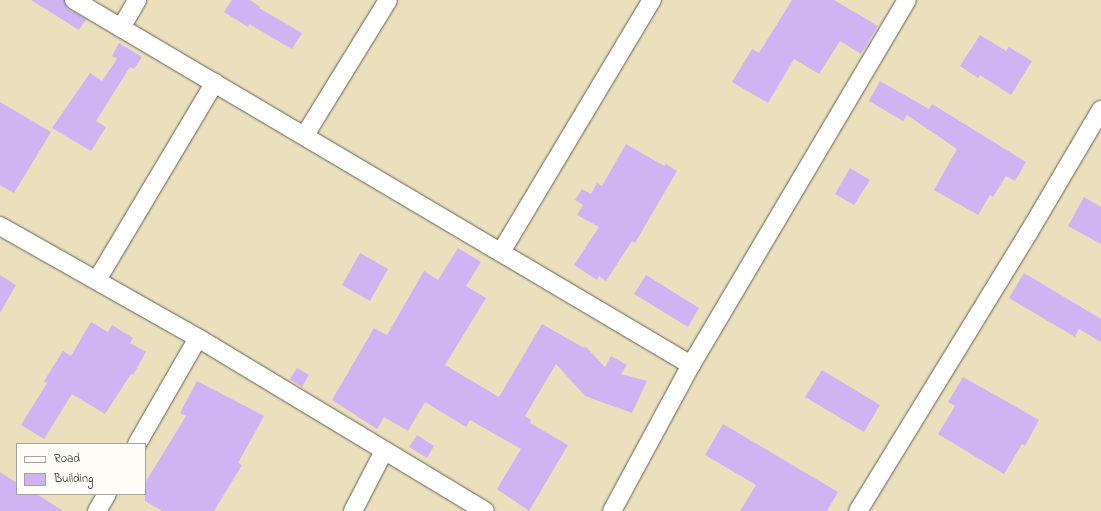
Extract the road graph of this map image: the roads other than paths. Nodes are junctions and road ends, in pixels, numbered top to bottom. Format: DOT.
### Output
graph roads {
  1 [pos="74,0"];
  2 [pos="137,0"];
  3 [pos="388,0"];
  4 [pos="652,0"];
  5 [pos="907,0"];
  6 [pos="121,28"];
  7 [pos="215,82"];
  8 [pos="1101,110"];
  9 [pos="305,135"];
  10 [pos="3,234"];
  11 [pos="501,252"];
  12 [pos="97,280"];
  13 [pos="198,338"];
  14 [pos="691,365"];
  15 [pos="137,443"];
  16 [pos="384,451"];
  17 [pos="106,495"];
  18 [pos="97,511"];
  19 [pos="352,511"];
  20 [pos="485,511"];
  21 [pos="612,511"];
  22 [pos="858,511"];
  1 -- 6 [label="street"];
  2 -- 6 [label="street"];
  3 -- 9 [label="street"];
  4 -- 11 [label="street"];
  5 -- 14 [label="street"];
  6 -- 7 [label="street"];
  7 -- 9 [label="street"];
  7 -- 12 [label="street"];
  8 -- 22 [label="street"];
  9 -- 11 [label="street"];
  10 -- 12 [label="street"];
  11 -- 14 [label="street"];
  12 -- 13 [label="street"];
  13 -- 15 [label="street"];
  13 -- 16 [label="street"];
  14 -- 21 [label="street"];
  16 -- 19 [label="street"];
  16 -- 20 [label="street"];
  17 -- 18 [label="street"];
}
